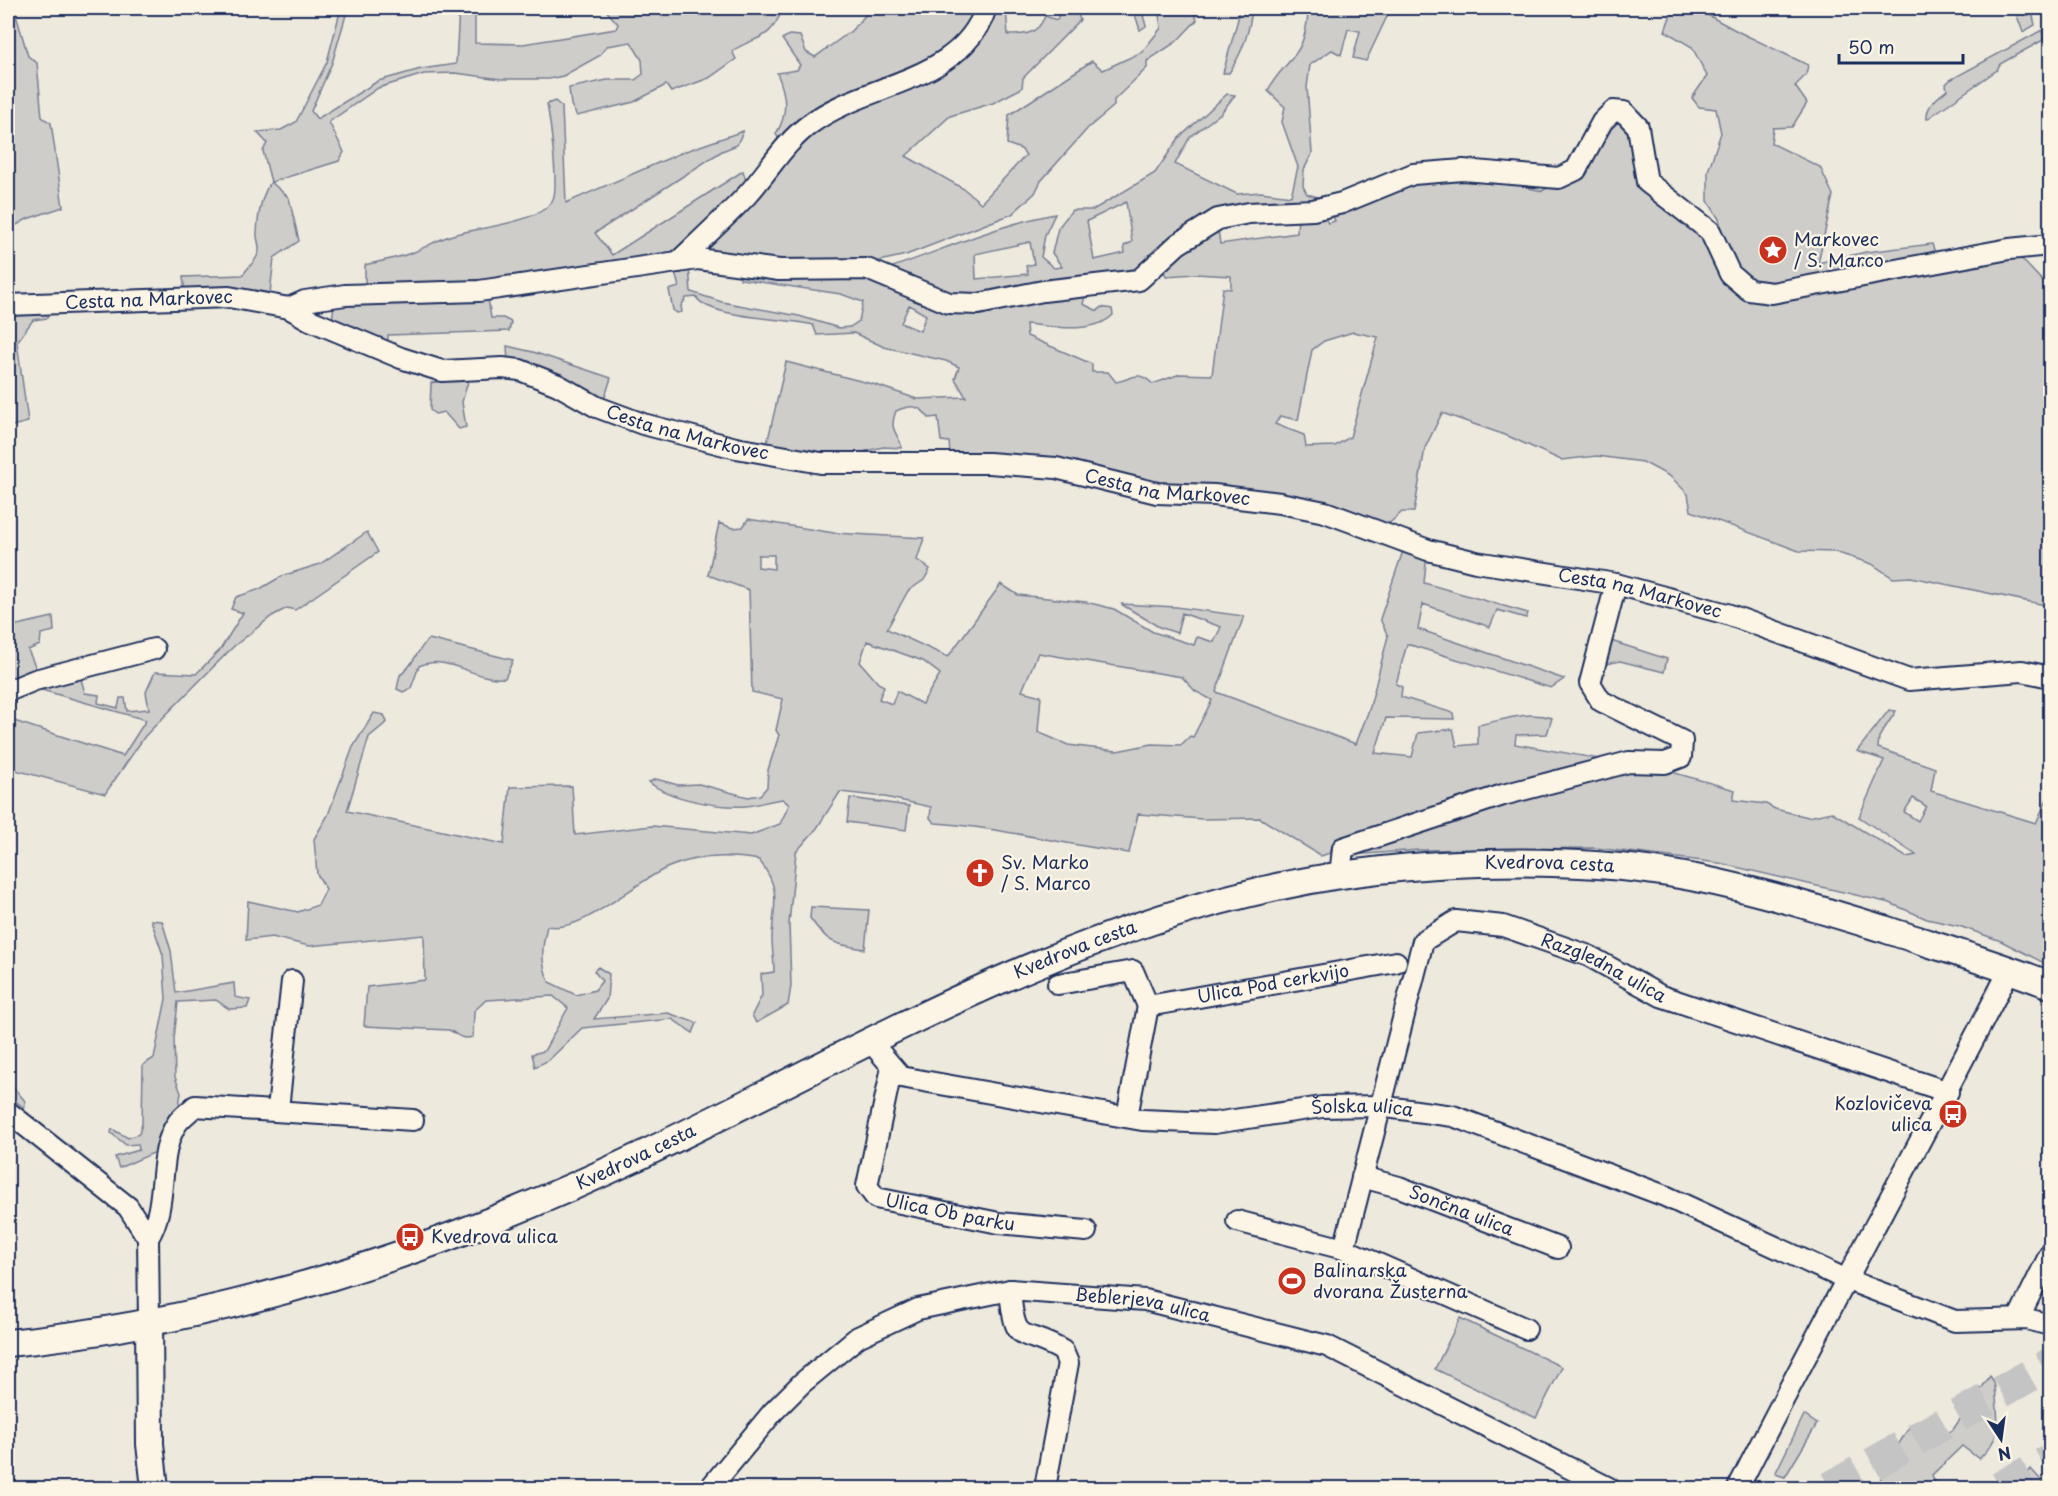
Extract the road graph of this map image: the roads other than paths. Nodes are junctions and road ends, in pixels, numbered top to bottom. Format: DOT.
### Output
graph roads {
  1 [pos="986,8"];
  2 [pos="2050,245"];
  3 [pos="678,262"];
  4 [pos="8,305"];
  5 [pos="289,308"];
  6 [pos="1616,584"];
  7 [pos="154,649"];
  8 [pos="2050,676"];
  9 [pos="8,691"];
  10 [pos="1340,876"];
  11 [pos="1396,962"];
  12 [pos="2010,969"];
  13 [pos="292,981"];
  14 [pos="1058,984"];
  15 [pos="2050,985"];
  16 [pos="1148,1006"];
  17 [pos="870,1041"];
  18 [pos="892,1067"];
  19 [pos="1948,1092"];
  20 [pos="1379,1106"];
  21 [pos="278,1109"];
  22 [pos="1127,1117"];
  23 [pos="413,1120"];
  24 [pos="12,1121"];
  25 [pos="1362,1177"];
  26 [pos="1237,1221"];
  27 [pos="1086,1231"];
  28 [pos="148,1238"];
  29 [pos="1558,1248"];
  30 [pos="1344,1249"];
  31 [pos="2050,1254"];
  32 [pos="1845,1279"];
  33 [pos="1010,1290"];
  34 [pos="2018,1319"];
  35 [pos="149,1322"];
  36 [pos="2050,1325"];
  37 [pos="1526,1329"];
  38 [pos="8,1343"];
  39 [pos="155,1488"];
  40 [pos="710,1488"];
  41 [pos="1045,1488"];
  42 [pos="1609,1488"];
  43 [pos="1738,1488"];
  1 -- 3 [label="street"];
  2 -- 3 [label="street, Cesta na Markovec"];
  3 -- 5 [label="street, Cesta na Markovec"];
  4 -- 5 [label="street, Cesta na Markovec"];
  5 -- 6 [label="street, Cesta na Markovec"];
  6 -- 8 [label="street, Cesta na Markovec"];
  6 -- 10 [label="street"];
  7 -- 9 [label="street"];
  10 -- 12 [label="street, Kvedrova cesta"];
  10 -- 17 [label="street, Kvedrova cesta"];
  11 -- 16 [label="street, Ulica Pod cerkvijo"];
  12 -- 15 [label="street, Kvedrova cesta"];
  12 -- 19 [label="street"];
  13 -- 21 [label="street"];
  14 -- 16 [label="street"];
  16 -- 22 [label="street"];
  17 -- 18 [label="street, Šolska ulica"];
  17 -- 35 [label="street, Kvedrova cesta"];
  18 -- 22 [label="street, Šolska ulica"];
  18 -- 27 [label="street, Ulica Ob parku"];
  19 -- 20 [label="street, Razgledna ulica"];
  19 -- 32 [label="street"];
  20 -- 22 [label="street, Šolska ulica"];
  20 -- 25 [label="street, Razgledna ulica"];
  20 -- 32 [label="street, Šolska ulica"];
  21 -- 23 [label="street"];
  21 -- 28 [label="street"];
  24 -- 28 [label="street"];
  25 -- 29 [label="street, Sončna ulica"];
  25 -- 30 [label="street, Razgledna ulica"];
  26 -- 30 [label="street"];
  28 -- 35 [label="street"];
  30 -- 37 [label="street"];
  31 -- 34 [label="street"];
  32 -- 34 [label="street, Šolska ulica"];
  32 -- 43 [label="street"];
  33 -- 40 [label="street, Beblerjeva ulica"];
  33 -- 41 [label="street"];
  33 -- 42 [label="street, Beblerjeva ulica"];
  34 -- 36 [label="street, Šolska ulica"];
  35 -- 38 [label="street, Kvedrova cesta"];
  35 -- 39 [label="street"];
}
